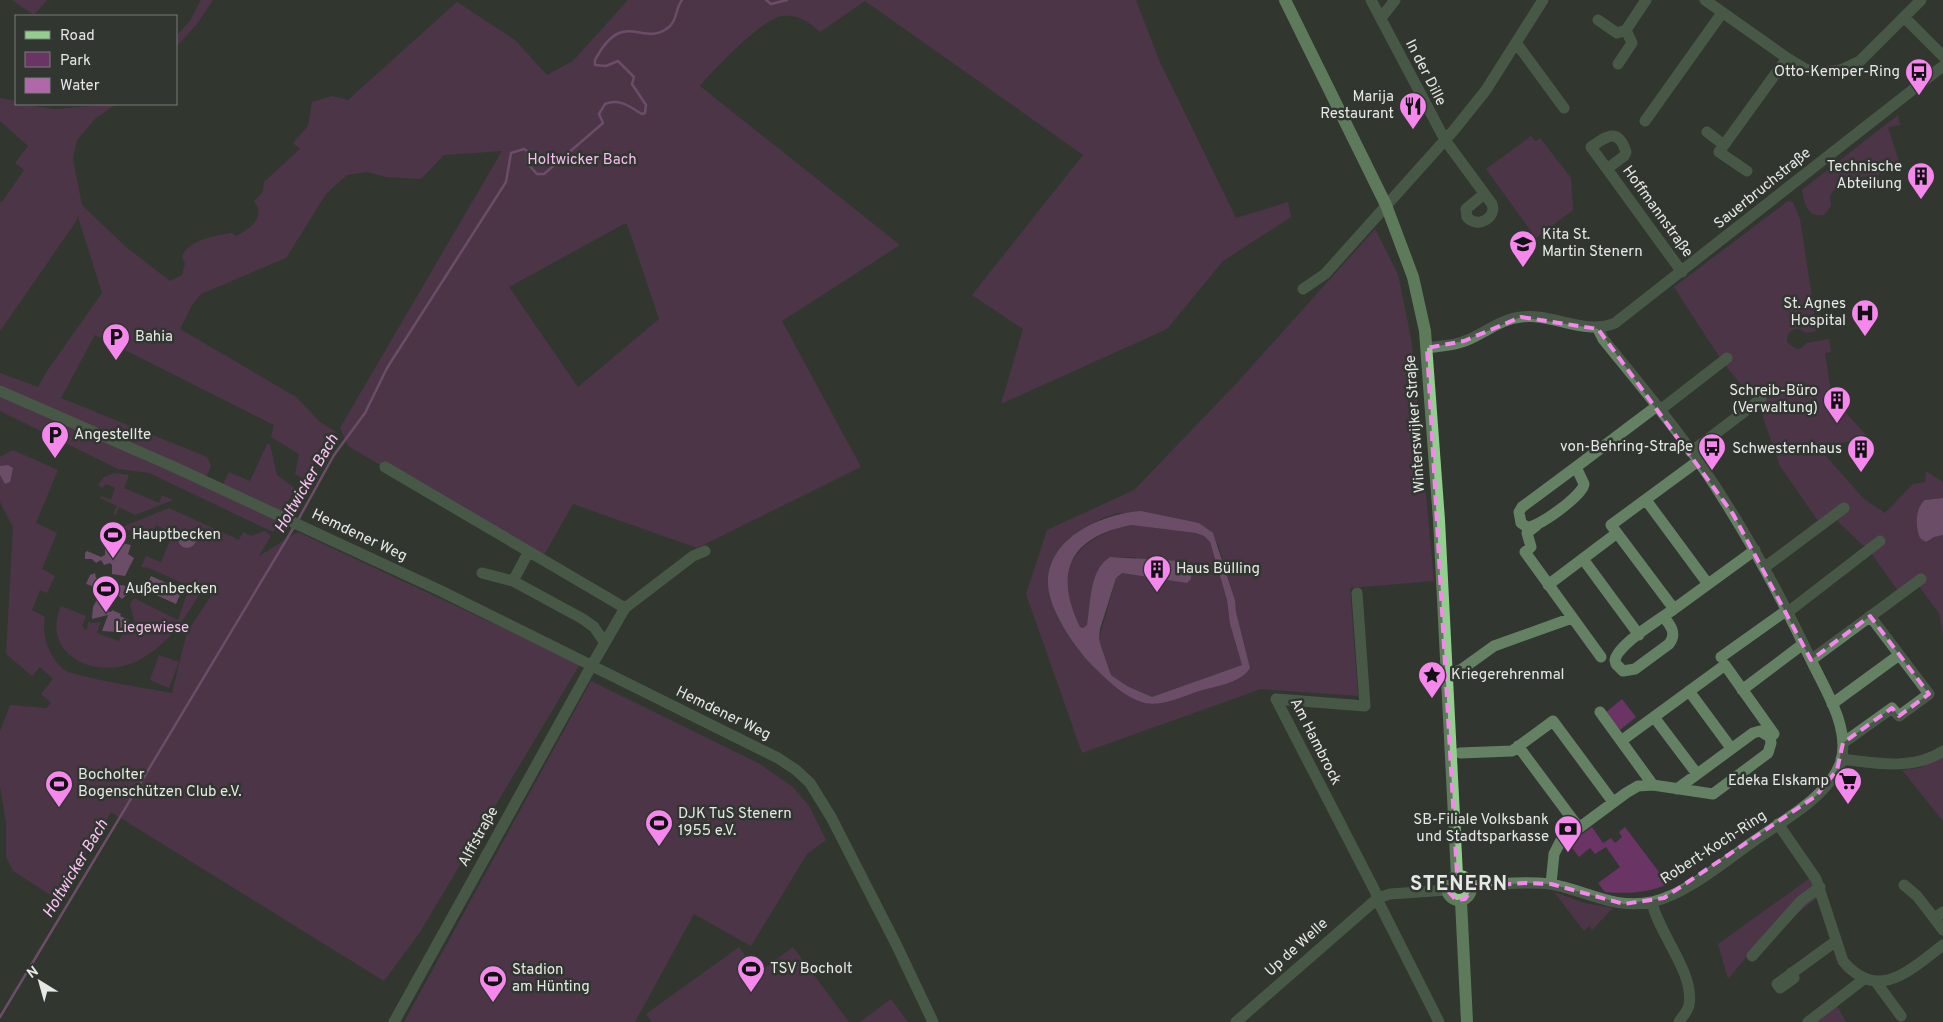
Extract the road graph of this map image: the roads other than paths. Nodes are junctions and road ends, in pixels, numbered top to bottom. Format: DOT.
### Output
graph roads {
  1 [pos="1285,0"];
  2 [pos="1371,0"];
  3 [pos="1395,0"];
  4 [pos="1543,0"];
  5 [pos="1646,0"];
  6 [pos="1921,0"];
  7 [pos="1710,2"];
  8 [pos="1722,12"];
  9 [pos="1904,17"];
  10 [pos="1380,18"];
  11 [pos="1598,20"];
  12 [pos="1626,30"];
  13 [pos="1517,44"];
  14 [pos="1943,56"];
  15 [pos="1787,58"];
  16 [pos="1618,64"];
  17 [pos="1943,66"];
  18 [pos="1564,108"];
  19 [pos="1646,121"];
  20 [pos="1707,132"];
  21 [pos="1445,140"];
  22 [pos="1724,146"];
  23 [pos="1607,169"];
  24 [pos="1747,171"];
  25 [pos="1484,194"];
  26 [pos="1386,205"];
  27 [pos="1682,272"];
  28 [pos="1303,290"];
  29 [pos="1598,329"];
  30 [pos="1427,348"];
  31 [pos="1727,358"];
  32 [pos="0,391"];
  33 [pos="1761,399"];
  34 [pos="1658,408"];
  35 [pos="1695,456"];
  36 [pos="1576,467"];
  37 [pos="385,468"];
  38 [pos="1646,500"];
  39 [pos="1844,508"];
  40 [pos="1537,525"];
  41 [pos="1617,533"];
  42 [pos="1880,541"];
  43 [pos="1755,550"];
  44 [pos="705,551"];
  45 [pos="528,553"];
  46 [pos="1583,559"];
  47 [pos="1765,567"];
  48 [pos="482,573"];
  49 [pos="1921,578"];
  50 [pos="513,581"];
  51 [pos="1708,584"];
  52 [pos="1548,585"];
  53 [pos="1357,593"];
  54 [pos="625,608"];
  55 [pos="1674,609"];
  56 [pos="1787,611"];
  57 [pos="1870,616"];
  58 [pos="1664,617"];
  59 [pos="1572,618"];
  60 [pos="1639,635"];
  61 [pos="605,643"];
  62 [pos="1803,644"];
  63 [pos="1899,655"];
  64 [pos="1601,657"];
  65 [pos="1721,657"];
  66 [pos="1811,660"];
  67 [pos="591,667"];
  68 [pos="1455,672"];
  69 [pos="1742,690"];
  70 [pos="1689,691"];
  71 [pos="1832,704"];
  72 [pos="1600,712"];
  73 [pos="1654,717"];
  74 [pos="1770,737"];
  75 [pos="1621,741"];
  76 [pos="1842,743"];
  77 [pos="1518,746"];
  78 [pos="1732,748"];
  79 [pos="1943,750"];
  80 [pos="1460,753"];
  81 [pos="1842,759"];
  82 [pos="1697,774"];
  83 [pos="1652,785"];
  84 [pos="1677,789"];
  85 [pos="1613,802"];
  86 [pos="1778,824"];
  87 [pos="1579,828"];
  88 [pos="1457,876"];
  89 [pos="1550,884"];
  90 [pos="1904,885"];
  91 [pos="1472,886"];
  92 [pos="1820,887"];
  93 [pos="1447,890"];
  94 [pos="1378,898"];
  95 [pos="1461,901"];
  96 [pos="1652,902"];
  97 [pos="1939,915"];
  98 [pos="1943,930"];
  99 [pos="1836,940"];
  100 [pos="1943,945"];
  101 [pos="1752,956"];
  102 [pos="1791,973"];
  103 [pos="1864,979"];
  104 [pos="1876,982"];
  105 [pos="1901,1016"];
  106 [pos="394,1022"];
  107 [pos="933,1022"];
  108 [pos="1236,1022"];
  109 [pos="1439,1022"];
  110 [pos="1467,1022"];
  111 [pos="1678,1022"];
  112 [pos="1808,1022"];
  1 -- 26 [label="main road, Winterswijker Straße"];
  2 -- 10 [label="street, In der Dille"];
  3 -- 10 [label="street"];
  4 -- 13 [label="street"];
  5 -- 12 [label="street"];
  6 -- 9 [label="street"];
  7 -- 8 [label="street"];
  8 -- 15 [label="street"];
  8 -- 19 [label="street"];
  9 -- 14 [label="street"];
  9 -- 15 [label="street"];
  10 -- 21 [label="street, In der Dille"];
  11 -- 12 [label="street"];
  12 -- 16 [label="street"];
  13 -- 18 [label="street"];
  13 -- 21 [label="street"];
  15 -- 22 [label="street"];
  17 -- 27 [label="street, Sauerbruchstraße"];
  20 -- 22 [label="street"];
  21 -- 25 [label="street, In der Dille"];
  21 -- 26 [label="street"];
  22 -- 24 [label="street"];
  23 -- 27 [label="street, Hoffmannstraße"];
  26 -- 28 [label="street"];
  26 -- 30 [label="main road, Winterswijker Straße"];
  27 -- 29 [label="street, Sauerbruchstraße"];
  29 -- 30 [label="street"];
  29 -- 34 [label="street, Robert-Koch-Ring"];
  30 -- 88 [label="main road, Winterswijker Straße"];
  31 -- 34 [label="street"];
  32 -- 67 [label="street, Hemdener Weg"];
  33 -- 35 [label="street"];
  34 -- 35 [label="street, Robert-Koch-Ring"];
  34 -- 36 [label="street"];
  35 -- 38 [label="street"];
  35 -- 43 [label="street, Robert-Koch-Ring"];
  36 -- 40 [label="street"];
  36 -- 40 [label="street"];
  37 -- 45 [label="street"];
  38 -- 41 [label="street"];
  38 -- 51 [label="street"];
  39 -- 47 [label="street"];
  40 -- 52 [label="street"];
  41 -- 46 [label="street"];
  41 -- 55 [label="street"];
  42 -- 56 [label="street"];
  43 -- 47 [label="street, Robert-Koch-Ring"];
  43 -- 51 [label="street"];
  44 -- 54 [label="street"];
  45 -- 50 [label="street"];
  45 -- 54 [label="street"];
  46 -- 52 [label="street"];
  46 -- 60 [label="street"];
  47 -- 56 [label="street, Robert-Koch-Ring"];
  48 -- 50 [label="street"];
  49 -- 57 [label="street"];
  50 -- 61 [label="street"];
  51 -- 55 [label="street"];
  52 -- 59 [label="street"];
  53 -- 94 [label="street, Am Hambrock"];
  54 -- 61 [label="street"];
  55 -- 58 [label="street"];
  56 -- 62 [label="street, Robert-Koch-Ring"];
  56 -- 65 [label="street"];
  57 -- 63 [label="street"];
  57 -- 66 [label="street"];
  58 -- 60 [label="street"];
  58 -- 60 [label="street"];
  59 -- 64 [label="street"];
  59 -- 68 [label="street"];
  61 -- 67 [label="street"];
  62 -- 66 [label="street, Robert-Koch-Ring"];
  62 -- 69 [label="street"];
  63 -- 71 [label="street"];
  63 -- 76 [label="street"];
  66 -- 71 [label="street, Robert-Koch-Ring"];
  67 -- 106 [label="street, Alffstraße"];
  67 -- 107 [label="street, Hemdener Weg"];
  69 -- 70 [label="street"];
  69 -- 74 [label="street"];
  70 -- 73 [label="street"];
  70 -- 78 [label="street"];
  71 -- 76 [label="street, Robert-Koch-Ring"];
  72 -- 75 [label="street"];
  73 -- 75 [label="street"];
  73 -- 82 [label="street"];
  74 -- 78 [label="street"];
  74 -- 84 [label="street"];
  75 -- 83 [label="street"];
  76 -- 81 [label="street, Robert-Koch-Ring"];
  77 -- 80 [label="street"];
  77 -- 85 [label="street"];
  77 -- 87 [label="street"];
  78 -- 82 [label="street"];
  79 -- 81 [label="street"];
  81 -- 86 [label="street, Robert-Koch-Ring"];
  82 -- 84 [label="street"];
  83 -- 84 [label="street"];
  83 -- 85 [label="street"];
  85 -- 87 [label="street"];
  86 -- 92 [label="street"];
  86 -- 96 [label="street, Robert-Koch-Ring"];
  87 -- 89 [label="street"];
  88 -- 91 [label="main road"];
  88 -- 93 [label="main road"];
  89 -- 91 [label="street, Robert-Koch-Ring"];
  89 -- 96 [label="street, Robert-Koch-Ring"];
  90 -- 97 [label="street"];
  91 -- 95 [label="main road"];
  92 -- 99 [label="street"];
  92 -- 101 [label="street"];
  93 -- 94 [label="street, Up de Welle"];
  93 -- 95 [label="main road"];
  94 -- 108 [label="street, Up de Welle"];
  94 -- 109 [label="street"];
  95 -- 110 [label="main road"];
  96 -- 111 [label="street"];
  97 -- 98 [label="street"];
  99 -- 102 [label="street"];
  99 -- 103 [label="street"];
  100 -- 104 [label="street"];
  103 -- 104 [label="street"];
  103 -- 112 [label="street"];
  104 -- 105 [label="street"];
}
